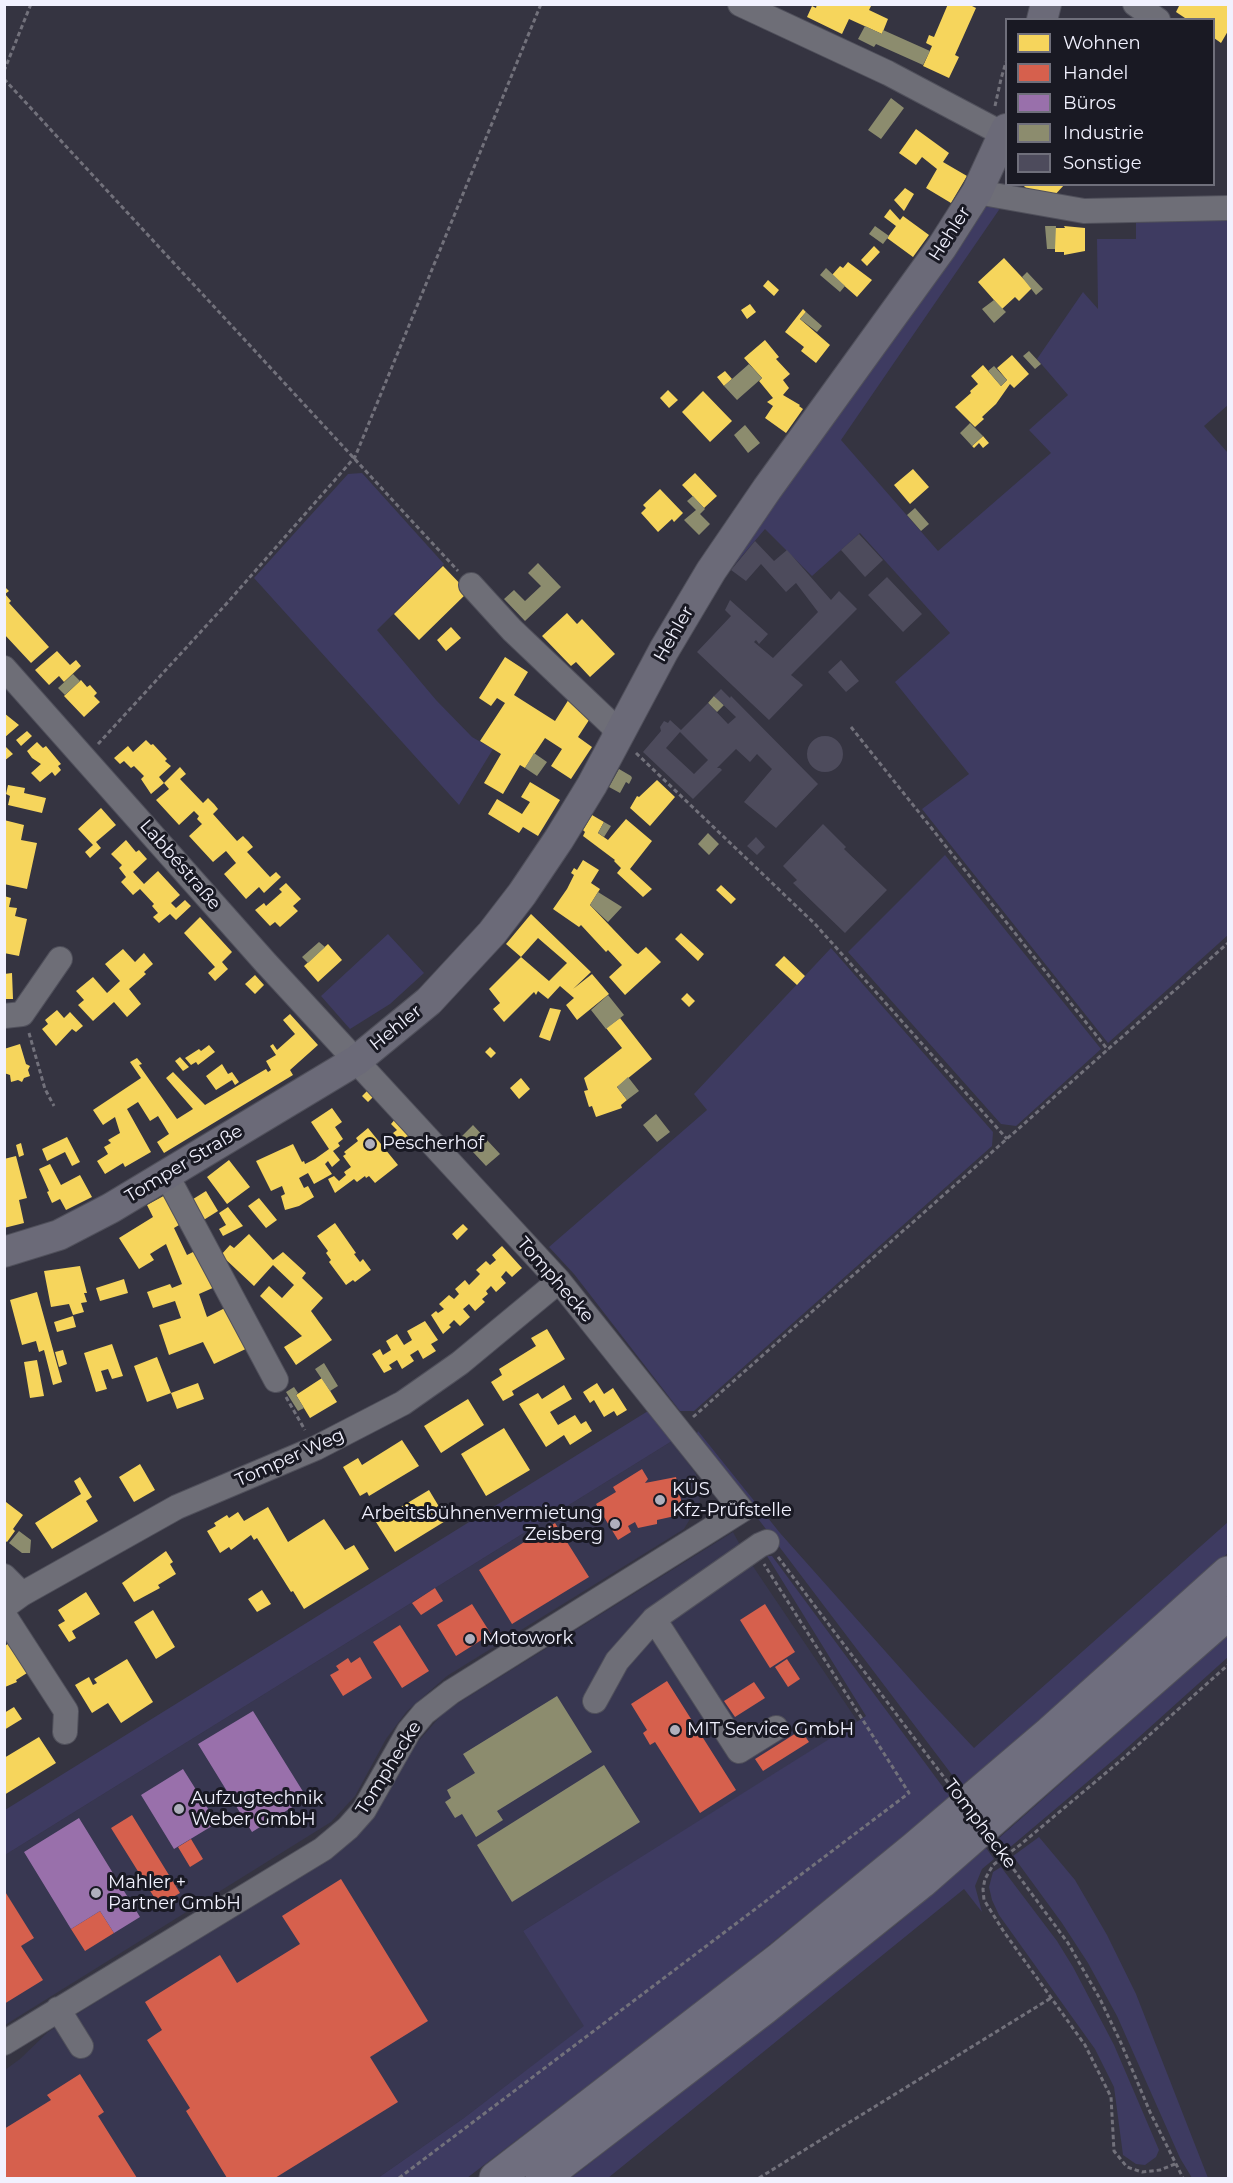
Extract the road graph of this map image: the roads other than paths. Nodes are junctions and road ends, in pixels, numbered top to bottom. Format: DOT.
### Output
graph roads {
  1 [pos="740,4"];
  2 [pos="1135,4"];
  3 [pos="1155,18"];
  4 [pos="1005,132"];
  5 [pos="1005,134"];
  6 [pos="977,192"];
  7 [pos="1228,208"];
  8 [pos="471,585"];
  9 [pos="4,668"];
  10 [pos="618,739"];
  11 [pos="60,959"];
  12 [pos="13,1015"];
  13 [pos="357,1060"];
  14 [pos="167,1176"];
  15 [pos="4,1252"];
  16 [pos="558,1281"];
  17 [pos="276,1380"];
  18 [pos="764,1544"];
  19 [pos="1228,1573"];
  20 [pos="4,1576"];
  21 [pos="13,1600"];
  22 [pos="1228,1613"];
  23 [pos="4,1615"];
  24 [pos="654,1619"];
  25 [pos="595,1701"];
  26 [pos="776,1728"];
  27 [pos="64,1732"];
  28 [pos="58,2010"];
  29 [pos="4,2043"];
  30 [pos="81,2046"];
  31 [pos="496,2178"];
  32 [pos="542,2178"];
  1 -- 4 [label="street, Hehler"];
  2 -- 3 [label="street"];
  5 -- 6 [label="main road, Hehler"];
  6 -- 7 [label="street, Hehler"];
  6 -- 10 [label="main road, Hehler"];
  8 -- 10 [label="street"];
  9 -- 13 [label="street, Labbéstraße"];
  10 -- 13 [label="main road, Hehler"];
  11 -- 12 [label="street"];
  13 -- 14 [label="main road, Tomper Straße"];
  13 -- 16 [label="street, Tomphecke"];
  14 -- 15 [label="main road, Tomper Straße"];
  14 -- 17 [label="street"];
  16 -- 21 [label="street, Tomper Weg"];
  16 -- 28 [label="street, Tomphecke"];
  18 -- 24 [label="street"];
  19 -- 31 [label="highway"];
  20 -- 21 [label="street"];
  22 -- 32 [label="highway"];
  23 -- 27 [label="street"];
  24 -- 25 [label="street"];
  24 -- 26 [label="street"];
  28 -- 29 [label="street, Tomphecke"];
  28 -- 30 [label="street"];
}
